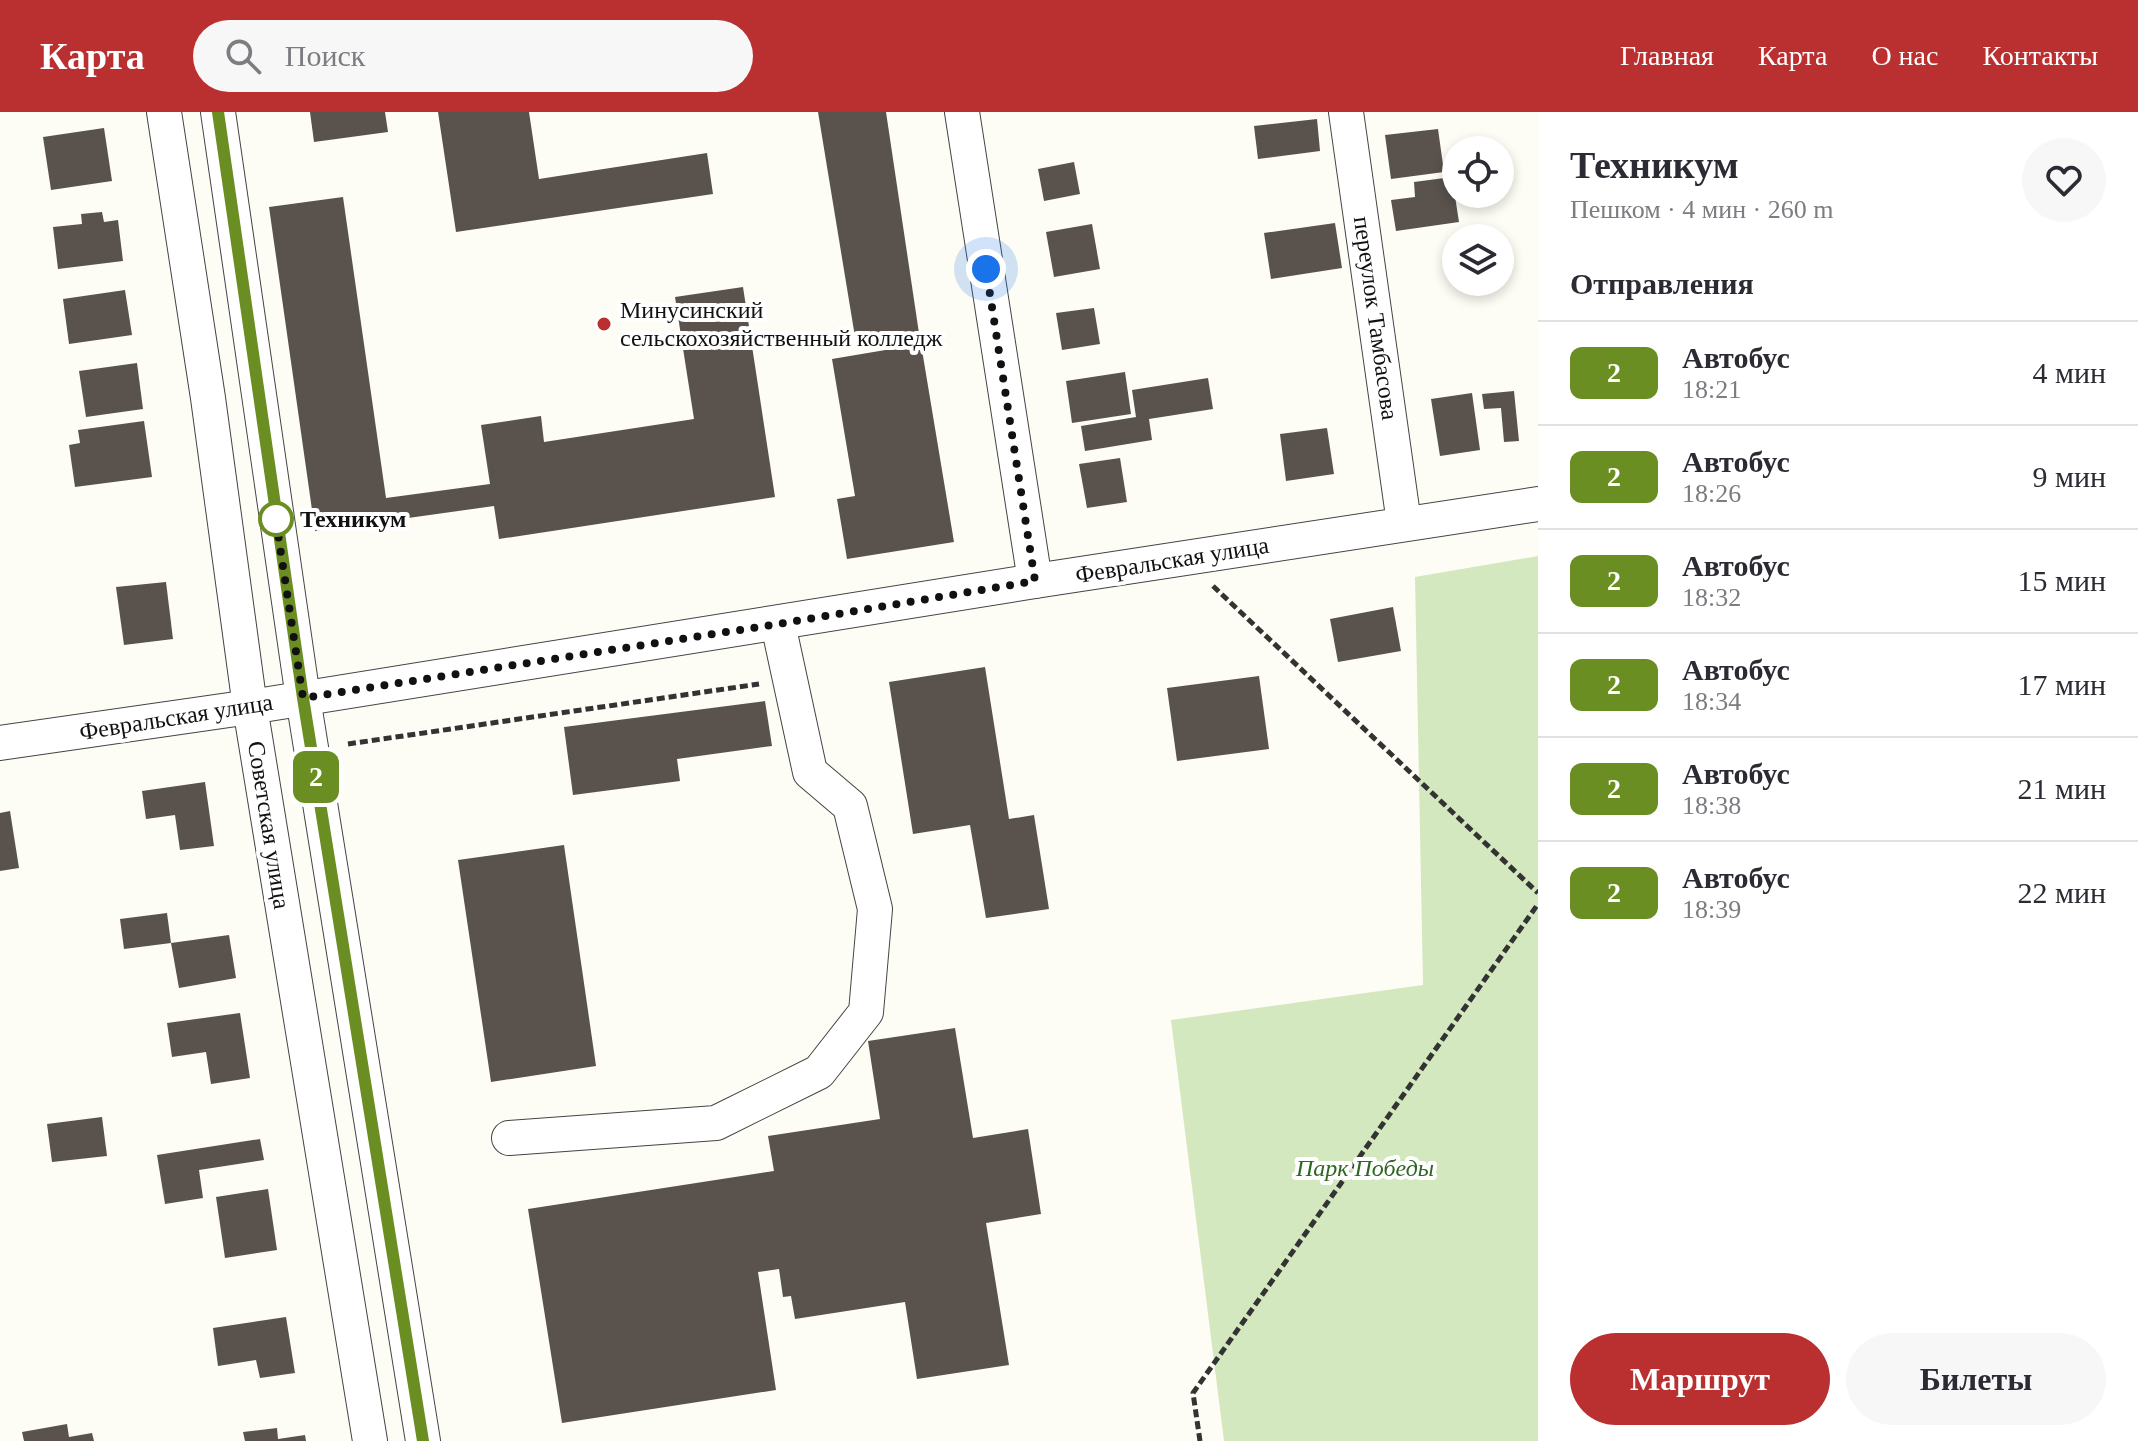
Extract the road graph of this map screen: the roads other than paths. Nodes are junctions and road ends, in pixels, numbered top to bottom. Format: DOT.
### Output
graph roads {
  1 [pos="164,112"];
  2 [pos="218,112"];
  3 [pos="962,112"];
  4 [pos="1346,112"];
  5 [pos="1538,504"];
  6 [pos="1404,523"];
  7 [pos="1035,581"];
  8 [pos="778,624"];
  9 [pos="303,698"];
  10 [pos="250,707"];
  11 [pos="0,743"];
  12 [pos="509,1138"];
  13 [pos="370,1441"];
  14 [pos="423,1441"];
  1 -- 10 [label="street, Советская улица"];
  2 -- 9 [label="street"];
  3 -- 7 [label="street"];
  4 -- 6 [label="street, переулок Тамбасова"];
  5 -- 6 [label="street, Февральская улица"];
  6 -- 7 [label="street, Февральская улица"];
  7 -- 8 [label="street, Февральская улица"];
  8 -- 9 [label="street, Февральская улица"];
  8 -- 12 [label="street"];
  9 -- 10 [label="street, Февральская улица"];
  9 -- 14 [label="street"];
  10 -- 11 [label="street, Февральская улица"];
  10 -- 13 [label="street, Советская улица"];
}
